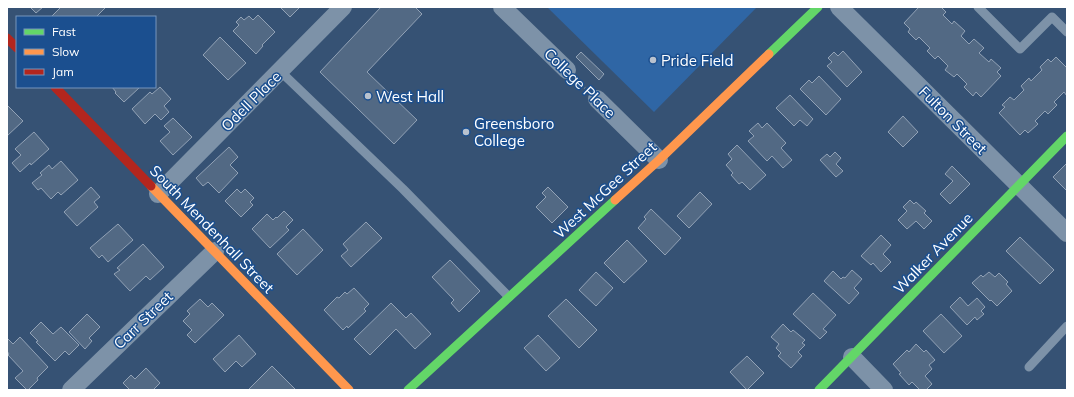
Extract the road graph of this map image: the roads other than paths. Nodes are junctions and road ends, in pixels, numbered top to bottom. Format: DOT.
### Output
graph roads {
  1 [pos="343,7"];
  2 [pos="502,7"];
  3 [pos="818,7"];
  4 [pos="839,7"];
  5 [pos="978,7"];
  6 [pos="1067,32"];
  7 [pos="7,38"];
  8 [pos="16,47"];
  9 [pos="280,70"];
  10 [pos="567,70"];
  11 [pos="56,88"];
  12 [pos="597,100"];
  13 [pos="1067,136"];
  14 [pos="659,160"];
  15 [pos="1019,184"];
  16 [pos="158,194"];
  17 [pos="1067,233"];
  18 [pos="214,251"];
  19 [pos="509,297"];
  20 [pos="1067,326"];
  21 [pos="852,357"];
  22 [pos="1029,367"];
  23 [pos="71,390"];
  24 [pos="349,390"];
  25 [pos="408,390"];
  26 [pos="819,390"];
  27 [pos="884,390"];
  1 -- 9 [label="street, Odell Place"];
  2 -- 10 [label="street, College Place"];
  3 -- 14 [label="street, West McGee Street"];
  4 -- 15 [label="street, Fulton Street"];
  5 -- 6 [label="lane"];
  7 -- 8 [label="street"];
  9 -- 16 [label="street, Odell Place"];
  9 -- 19 [label="lane"];
  11 -- 16 [label="street, South Mendenhall Street"];
  12 -- 14 [label="street, College Place"];
  13 -- 15 [label="street, Walker Avenue"];
  14 -- 19 [label="street, West McGee Street"];
  15 -- 17 [label="street, Fulton Street"];
  15 -- 21 [label="street, Walker Avenue"];
  16 -- 18 [label="street, South Mendenhall Street"];
  18 -- 23 [label="street, Carr Street"];
  18 -- 24 [label="street, South Mendenhall Street"];
  19 -- 25 [label="street, West McGee Street"];
  20 -- 22 [label="lane"];
  21 -- 26 [label="street, Walker Avenue"];
  21 -- 27 [label="street"];
}
